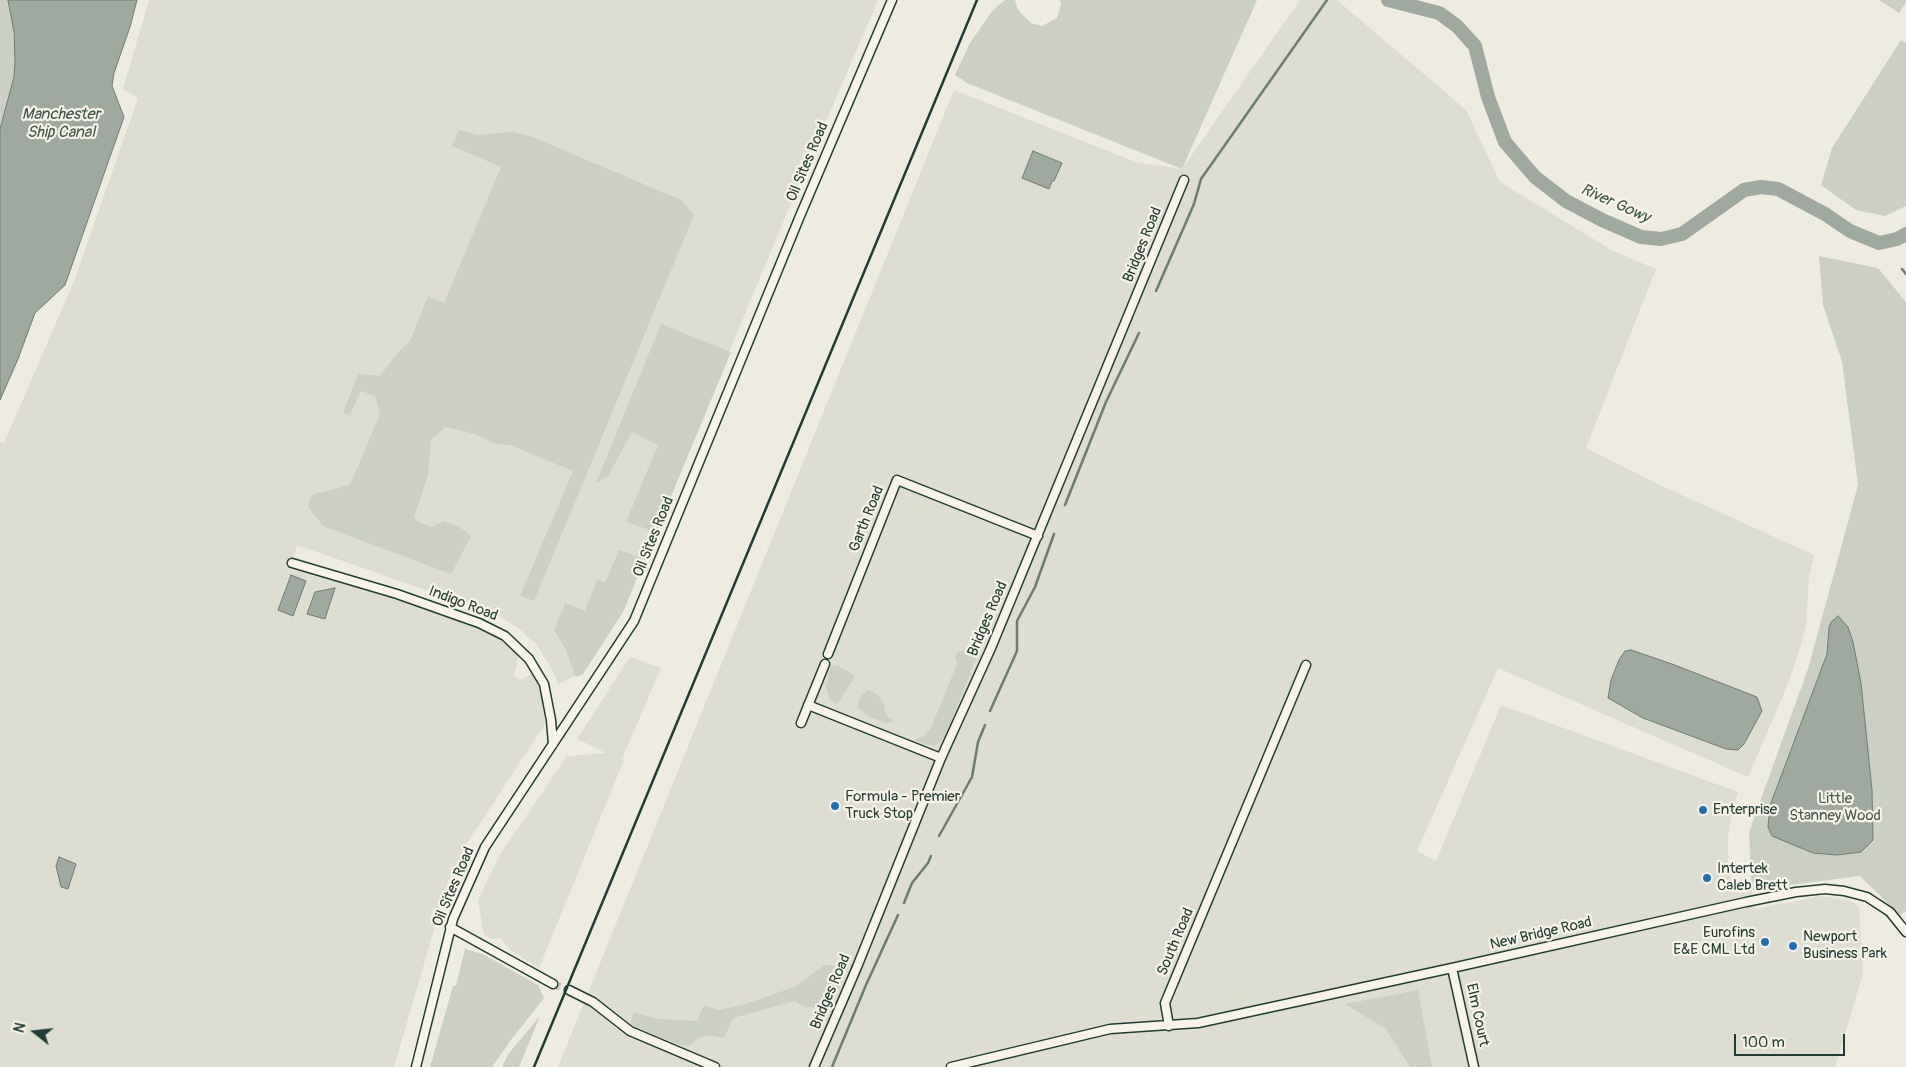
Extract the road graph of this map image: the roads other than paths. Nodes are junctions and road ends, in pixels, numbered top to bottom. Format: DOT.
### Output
graph roads {
  1 [pos="892,0"];
  2 [pos="1184,180"];
  3 [pos="1038,536"];
  4 [pos="292,563"];
  5 [pos="828,654"];
  6 [pos="824,664"];
  7 [pos="1306,665"];
  8 [pos="808,705"];
  9 [pos="801,723"];
  10 [pos="553,744"];
  11 [pos="941,758"];
  12 [pos="450,927"];
  13 [pos="1906,932"];
  14 [pos="1452,968"];
  15 [pos="553,984"];
  16 [pos="569,990"];
  17 [pos="1169,1026"];
  18 [pos="703,1065"];
  19 [pos="416,1067"];
  20 [pos="715,1067"];
  21 [pos="814,1067"];
  22 [pos="951,1067"];
  23 [pos="1474,1067"];
  1 -- 10 [label="street, Oil Sites Road"];
  2 -- 3 [label="street, Bridges Road"];
  3 -- 5 [label="street, Garth Road"];
  3 -- 11 [label="street, Bridges Road"];
  4 -- 10 [label="street, Indigo Road"];
  6 -- 8 [label="street"];
  7 -- 17 [label="street, South Road"];
  8 -- 9 [label="street"];
  8 -- 11 [label="street"];
  10 -- 12 [label="street, Oil Sites Road"];
  11 -- 21 [label="street, Bridges Road"];
  12 -- 15 [label="street"];
  12 -- 19 [label="street, Oil Sites Road"];
  13 -- 14 [label="street, New Bridge Road"];
  14 -- 17 [label="street, New Bridge Road"];
  14 -- 23 [label="street, Elm Court"];
  16 -- 18 [label="street"];
  17 -- 22 [label="street"];
  18 -- 20 [label="street"];
}
